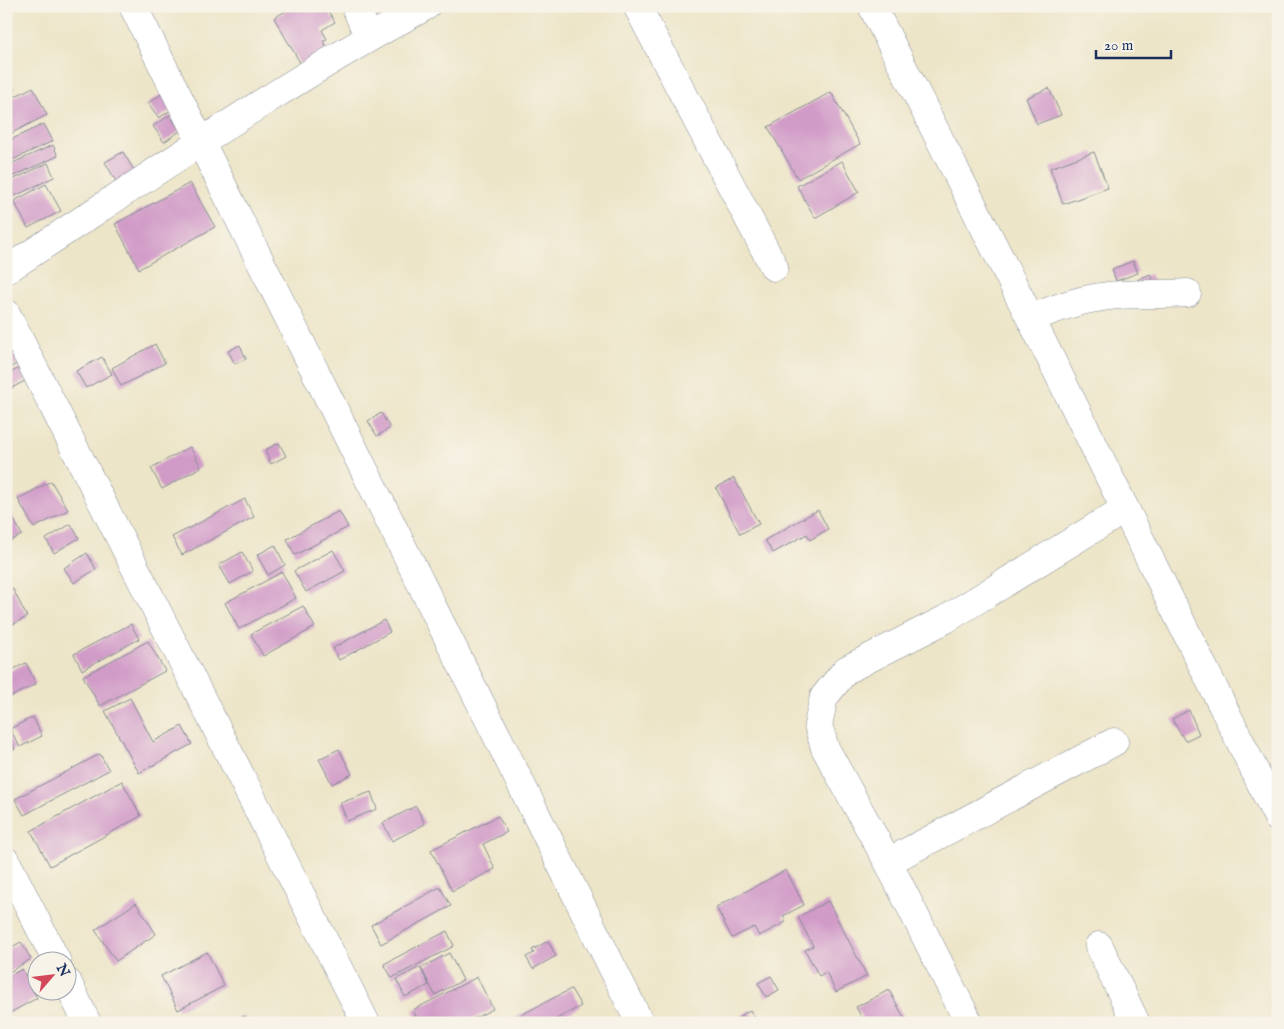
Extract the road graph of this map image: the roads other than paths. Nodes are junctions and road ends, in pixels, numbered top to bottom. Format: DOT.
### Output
graph roads {
  1 [pos="134,6"];
  2 [pos="355,6"];
  3 [pos="426,6"];
  4 [pos="638,6"];
  5 [pos="872,6"];
  6 [pos="369,38"];
  7 [pos="202,142"];
  8 [pos="774,267"];
  9 [pos="6,270"];
  10 [pos="1188,293"];
  11 [pos="6,312"];
  12 [pos="1031,319"];
  13 [pos="1125,509"];
  14 [pos="1114,742"];
  15 [pos="1278,818"];
  16 [pos="6,861"];
  17 [pos="888,862"];
  18 [pos="1099,946"];
  19 [pos="52,952"];
  20 [pos="78,1002"];
  21 [pos="88,1023"];
  22 [pos="366,1023"];
  23 [pos="640,1023"];
  24 [pos="969,1023"];
  25 [pos="1136,1023"];
  1 -- 7 [label="street"];
  2 -- 6 [label="street"];
  3 -- 6 [label="street"];
  4 -- 8 [label="street"];
  5 -- 12 [label="street"];
  6 -- 7 [label="street"];
  7 -- 9 [label="street"];
  7 -- 23 [label="street"];
  10 -- 12 [label="street"];
  11 -- 22 [label="street"];
  12 -- 13 [label="street"];
  13 -- 15 [label="street"];
  13 -- 17 [label="street"];
  14 -- 17 [label="street"];
  16 -- 19 [label="street"];
  17 -- 24 [label="street"];
  18 -- 25 [label="street"];
  20 -- 21 [label="street"];
}
